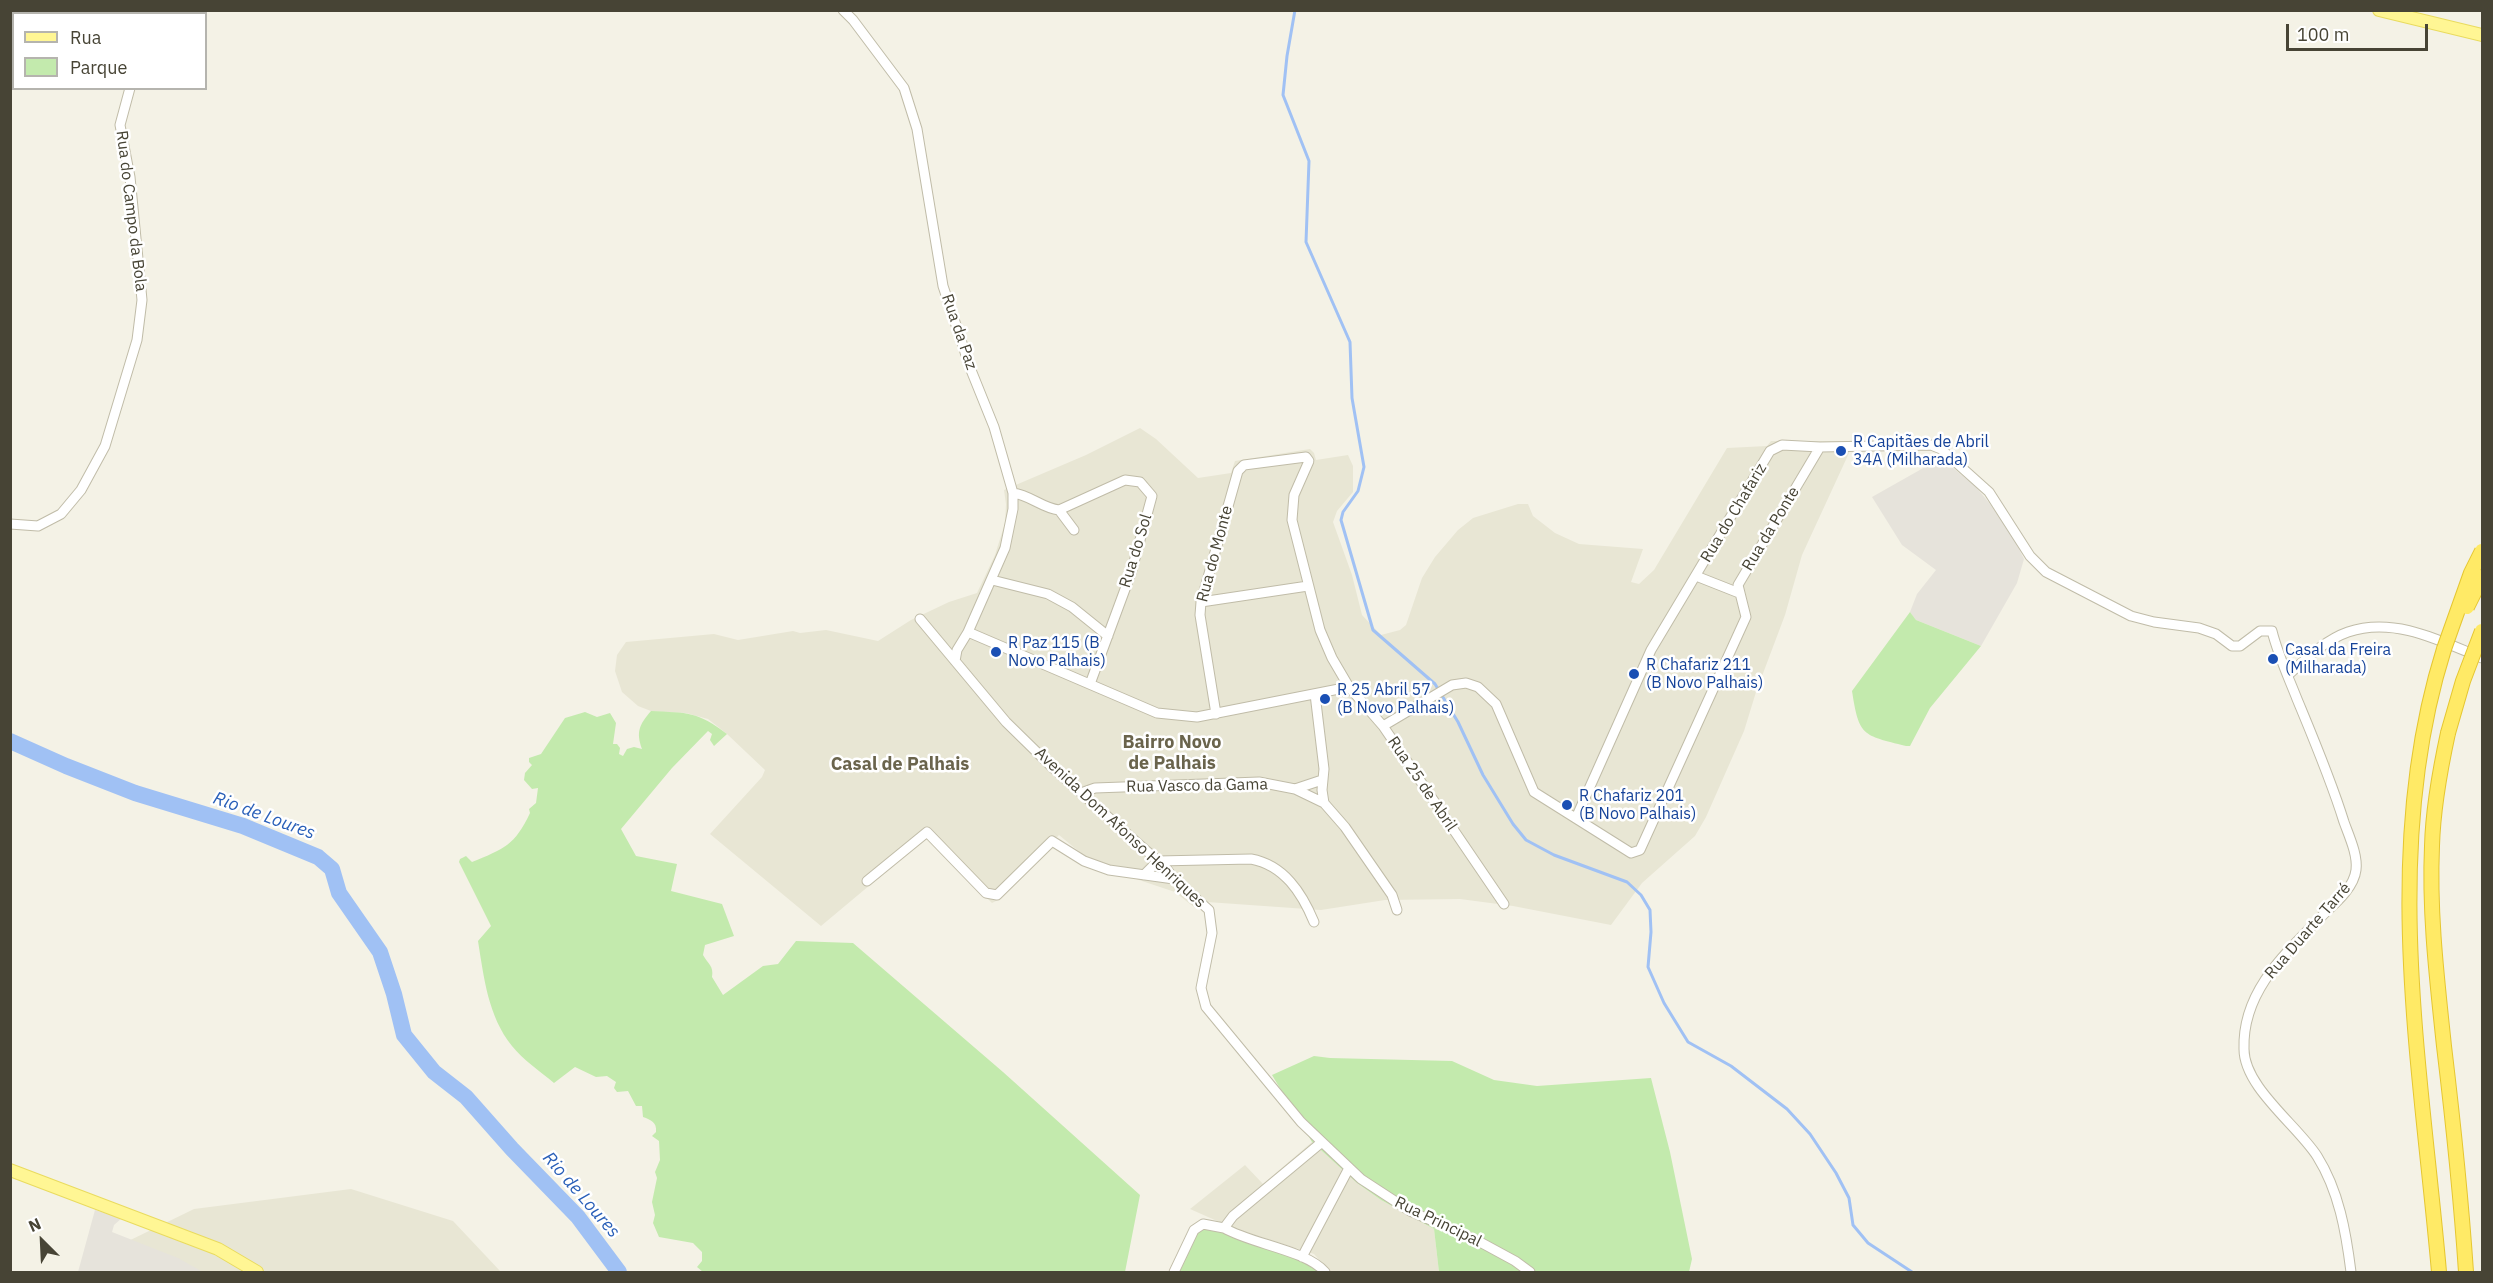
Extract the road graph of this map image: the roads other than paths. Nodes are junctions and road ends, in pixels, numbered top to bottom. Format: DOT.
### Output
graph roads {
  1 [pos="843,10"];
  2 [pos="2379,10"];
  3 [pos="2482,34"];
  4 [pos="129,90"];
  5 [pos="1820,447"];
  6 [pos="1309,461"];
  7 [pos="1013,494"];
  8 [pos="1059,510"];
  9 [pos="10,524"];
  10 [pos="1074,530"];
  11 [pos="2482,552"];
  12 [pos="1696,576"];
  13 [pos="2482,577"];
  14 [pos="992,580"];
  15 [pos="1308,586"];
  16 [pos="1739,593"];
  17 [pos="1201,602"];
  18 [pos="920,619"];
  19 [pos="2482,631"];
  20 [pos="968,632"];
  21 [pos="1108,636"];
  22 [pos="2444,649"];
  23 [pos="2482,658"];
  24 [pos="955,661"];
  25 [pos="2288,675"];
  26 [pos="1090,684"];
  27 [pos="1349,687"];
  28 [pos="1315,694"];
  29 [pos="1216,714"];
  30 [pos="1383,726"];
  31 [pos="1322,780"];
  32 [pos="1295,789"];
  33 [pos="1081,793"];
  34 [pos="1323,803"];
  35 [pos="1576,818"];
  36 [pos="1158,861"];
  37 [pos="1144,875"];
  38 [pos="1174,879"];
  39 [pos="867,881"];
  40 [pos="1504,904"];
  41 [pos="1397,910"];
  42 [pos="1314,922"];
  43 [pos="1322,1142"];
  44 [pos="1349,1168"];
  45 [pos="10,1170"];
  46 [pos="1224,1228"];
  47 [pos="1302,1257"];
  48 [pos="257,1272"];
  49 [pos="1174,1272"];
  50 [pos="1325,1272"];
  51 [pos="1530,1272"];
  52 [pos="2351,1272"];
  53 [pos="2439,1272"];
  54 [pos="2466,1272"];
  1 -- 7 [label="street, Rua da Paz"];
  2 -- 3 [label="main road"];
  4 -- 9 [label="street, Rua do Campo da Bola"];
  5 -- 12 [label="street, Rua do Chafariz"];
  5 -- 16 [label="street, Rua da Ponte"];
  5 -- 25 [label="street, Rua do Chafariz"];
  6 -- 15 [label="street, Rua 25 de Abril"];
  6 -- 17 [label="street, Rua do Monte"];
  7 -- 8 [label="street"];
  7 -- 14 [label="street, Rua da Paz"];
  8 -- 10 [label="street"];
  8 -- 21 [label="street, Rua do Sol"];
  11 -- 22 [label="highway, bridge"];
  12 -- 16 [label="street"];
  12 -- 35 [label="street, Rua do Chafariz"];
  13 -- 22 [label="highway, bridge"];
  14 -- 20 [label="street, Rua da Paz"];
  14 -- 21 [label="street"];
  15 -- 17 [label="street"];
  15 -- 27 [label="street, Rua 25 de Abril"];
  16 -- 35 [label="street, Rua da Ponte"];
  17 -- 29 [label="street, Rua do Monte"];
  18 -- 24 [label="street, Avenida Dom Afonso Henriques"];
  19 -- 54 [label="highway, bridge"];
  20 -- 24 [label="street, Rua da Paz"];
  20 -- 26 [label="street"];
  21 -- 26 [label="street, Rua do Sol"];
  22 -- 53 [label="highway"];
  23 -- 25 [label="street"];
  24 -- 33 [label="street, Avenida Dom Afonso Henriques"];
  25 -- 52 [label="street, Rua Duarte Tarré"];
  26 -- 29 [label="street"];
  27 -- 28 [label="street"];
  27 -- 30 [label="street, Rua 25 de Abril"];
  28 -- 29 [label="street"];
  28 -- 31 [label="street"];
  30 -- 35 [label="street, Rua da Ponte"];
  30 -- 40 [label="street, Rua 25 de Abril"];
  31 -- 32 [label="street"];
  31 -- 34 [label="street"];
  32 -- 33 [label="street, Rua Vasco da Gama"];
  32 -- 34 [label="street, Rua Vasco da Gama"];
  33 -- 36 [label="street, Avenida Dom Afonso Henriques"];
  34 -- 41 [label="street, Rua Vasco da Gama"];
  36 -- 37 [label="street"];
  36 -- 38 [label="street, Avenida Dom Afonso Henriques"];
  36 -- 42 [label="street"];
  37 -- 38 [label="street"];
  37 -- 39 [label="street"];
  38 -- 43 [label="street, Avenida Dom Afonso Henriques"];
  43 -- 44 [label="street, Rua Principal"];
  43 -- 46 [label="street"];
  44 -- 47 [label="street"];
  44 -- 51 [label="street, Rua Principal"];
  45 -- 48 [label="main road"];
  46 -- 47 [label="street"];
  46 -- 49 [label="street"];
  47 -- 50 [label="street"];
}
